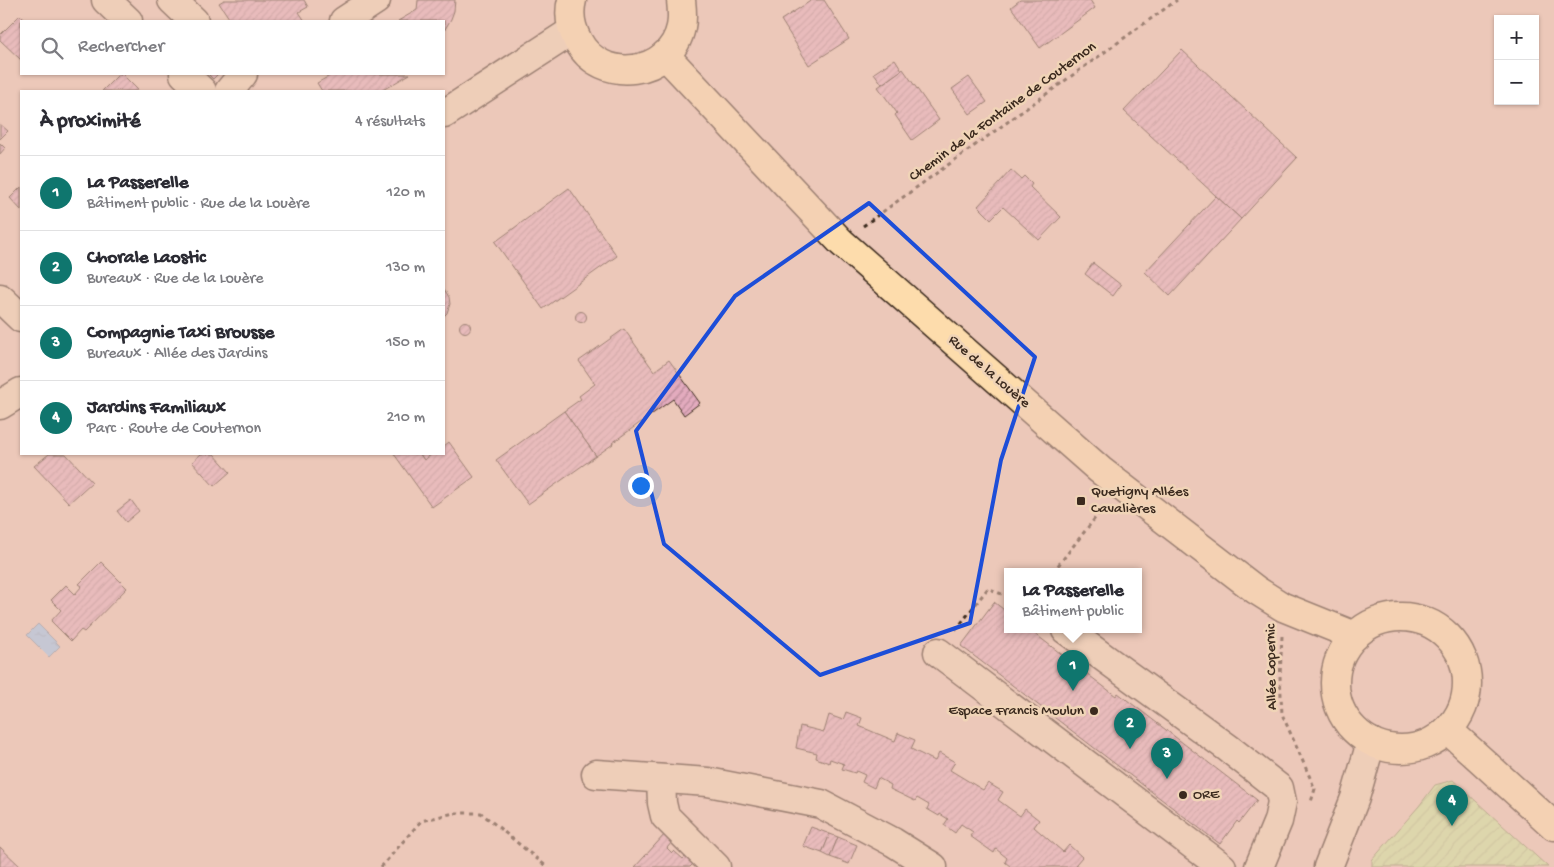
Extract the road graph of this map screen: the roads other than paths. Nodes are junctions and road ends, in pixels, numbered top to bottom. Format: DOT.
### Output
graph roads {
  1 [pos="106,0"];
  2 [pos="172,0"];
  3 [pos="376,0"];
  4 [pos="572,0"];
  5 [pos="681,0"];
  6 [pos="127,20"];
  7 [pos="193,20"];
  8 [pos="346,20"];
  9 [pos="572,31"];
  10 [pos="664,56"];
  11 [pos="185,75"];
  12 [pos="242,75"];
  13 [pos="201,90"];
  14 [pos="230,90"];
  15 [pos="445,113"];
  16 [pos="0,298"];
  17 [pos="20,317"];
  18 [pos="20,393"];
  19 [pos="0,405"];
  20 [pos="1070,633"];
  21 [pos="1355,636"];
  22 [pos="938,652"];
  23 [pos="1448,730"];
  24 [pos="1371,742"];
  25 [pos="596,774"];
  26 [pos="661,779"];
  27 [pos="1554,826"];
  28 [pos="716,867"];
  29 [pos="933,867"];
  30 [pos="1222,867"];
  31 [pos="1258,867"];
  32 [pos="1328,867"];
  1 -- 6 [label="street"];
  2 -- 7 [label="street"];
  3 -- 8 [label="street"];
  4 -- 9 [label="main road"];
  5 -- 10 [label="main road"];
  9 -- 10 [label="main road"];
  9 -- 15 [label="street"];
  10 -- 21 [label="main road, Rue de la Louère"];
  11 -- 13 [label="street"];
  12 -- 14 [label="street"];
  16 -- 17 [label="street"];
  18 -- 19 [label="street"];
  20 -- 31 [label="street"];
  21 -- 23 [label="main road"];
  21 -- 24 [label="main road"];
  22 -- 30 [label="street"];
  23 -- 24 [label="main road"];
  23 -- 27 [label="main road"];
  24 -- 32 [label="street"];
  25 -- 26 [label="street"];
  26 -- 28 [label="street"];
  26 -- 29 [label="street"];
}
